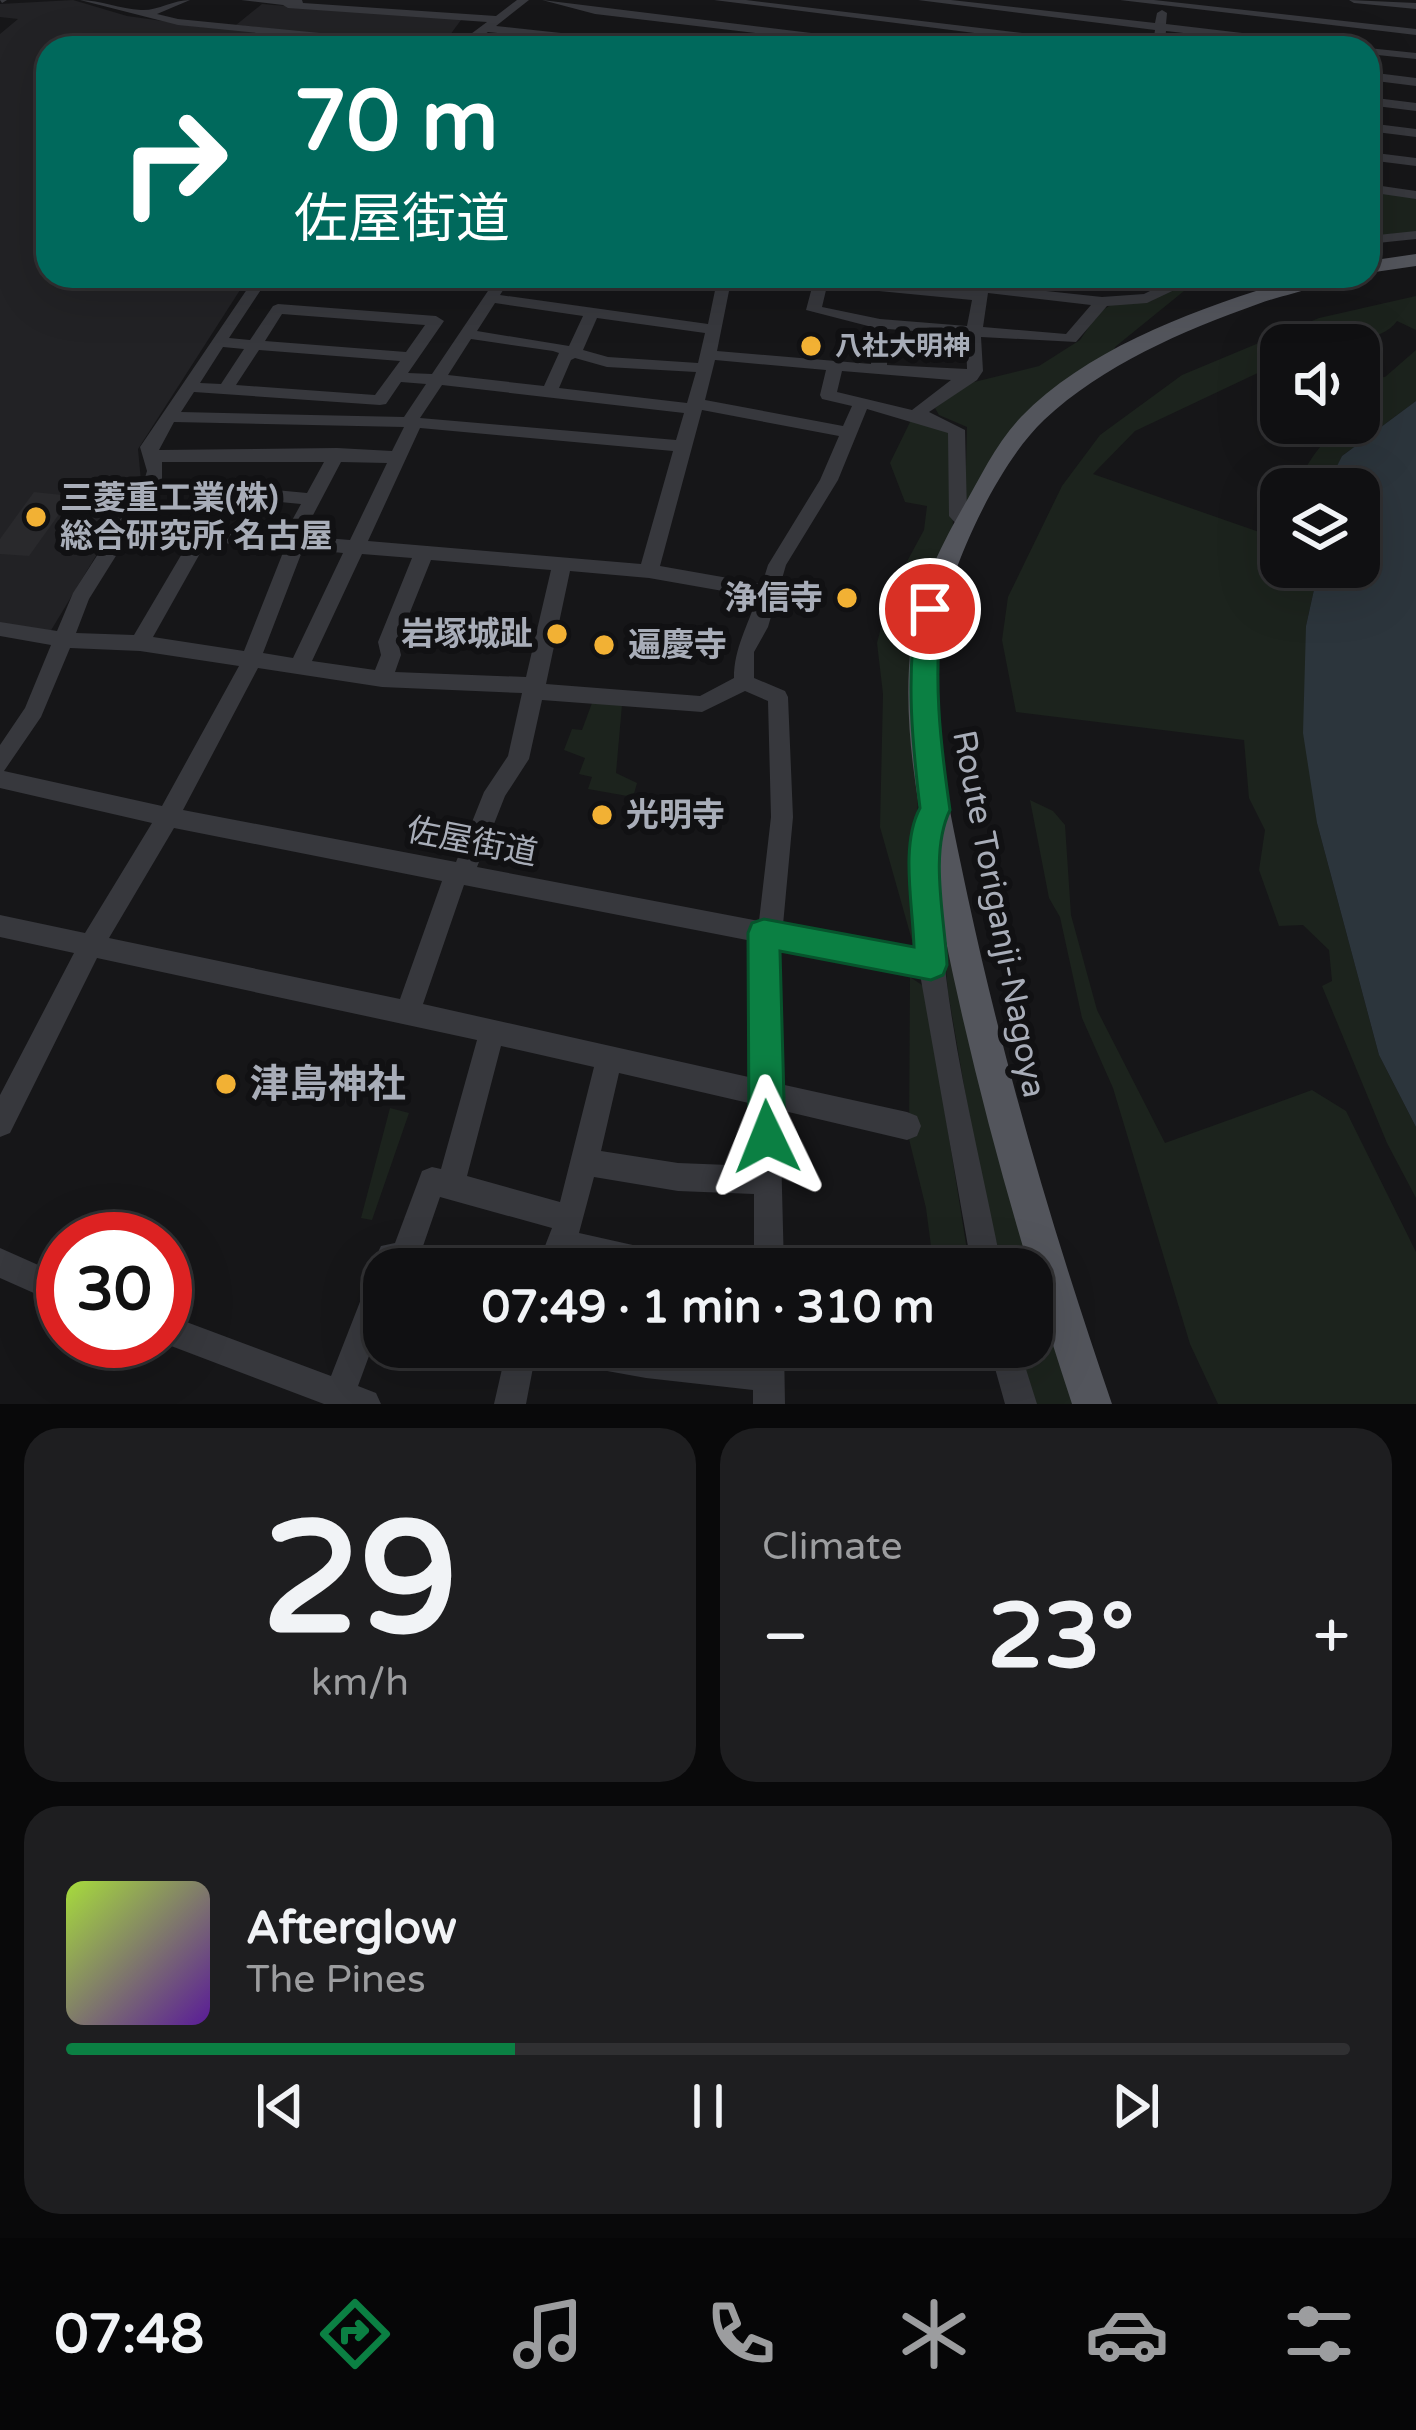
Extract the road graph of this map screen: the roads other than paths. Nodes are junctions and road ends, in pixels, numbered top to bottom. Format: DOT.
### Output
graph roads {
  1 [pos="85,0"];
  2 [pos="185,0"];
  3 [pos="246,0"];
  4 [pos="304,0"];
  5 [pos="524,0"];
  6 [pos="548,0"];
  7 [pos="641,0"];
  8 [pos="718,0"];
  9 [pos="898,0"];
  10 [pos="922,0"];
  11 [pos="1125,0"];
  12 [pos="1354,0"];
  13 [pos="1318,1"];
  14 [pos="1163,2"];
  15 [pos="768,3"];
  16 [pos="288,5"];
  17 [pos="1035,6"];
  18 [pos="1416,6"];
  19 [pos="581,8"];
  20 [pos="628,15"];
  21 [pos="139,16"];
  22 [pos="498,19"];
  23 [pos="888,20"];
  24 [pos="1321,22"];
  25 [pos="1161,27"];
  26 [pos="486,28"];
  27 [pos="750,29"];
  28 [pos="1412,32"];
  29 [pos="548,34"];
  30 [pos="328,36"];
  31 [pos="475,36"];
  32 [pos="559,36"];
  33 [pos="610,36"];
  34 [pos="746,36"];
  35 [pos="803,36"];
  36 [pos="882,36"];
  37 [pos="988,36"];
  38 [pos="1027,36"];
  39 [pos="1160,36"];
  40 [pos="1234,36"];
  41 [pos="1322,36"];
  42 [pos="1380,52"];
  43 [pos="1414,56"];
  44 [pos="1380,78"];
  45 [pos="1416,82"];
  46 [pos="1380,102"];
  47 [pos="1416,107"];
  48 [pos="1380,128"];
  49 [pos="1416,133"];
  50 [pos="1380,158"];
  51 [pos="1416,162"];
  52 [pos="1380,190"];
  53 [pos="1416,195"];
  54 [pos="1416,235"];
  55 [pos="1380,239"];
  56 [pos="1416,260"];
  57 [pos="1380,265"];
  58 [pos="255,288"];
  59 [pos="497,288"];
  60 [pos="723,288"];
  61 [pos="819,288"];
  62 [pos="982,288"];
  63 [pos="997,288"];
  64 [pos="1164,288"];
  65 [pos="1292,288"];
  66 [pos="491,298"];
  67 [pos="1102,302"];
  68 [pos="592,312"];
  69 [pos="880,324"];
  70 [pos="974,329"];
  71 [pos="714,330"];
  72 [pos="467,334"];
  73 [pos="218,342"];
  74 [pos="255,345"];
  75 [pos="574,352"];
  76 [pos="410,357"];
  77 [pos="708,362"];
  78 [pos="836,367"];
  79 [pos="879,371"];
  80 [pos="396,377"];
  81 [pos="971,377"];
  82 [pos="437,379"];
  83 [pos="187,388"];
  84 [pos="549,389"];
  85 [pos="225,390"];
  86 [pos="861,404"];
  87 [pos="694,406"];
  88 [pos="167,416"];
  89 [pos="921,416"];
  90 [pos="409,422"];
  91 [pos="533,431"];
  92 [pos="849,433"];
  93 [pos="680,446"];
  94 [pos="337,454"];
  95 [pos="152,456"];
  96 [pos="397,457"];
  97 [pos="152,484"];
  98 [pos="310,499"];
  99 [pos="965,523"];
  100 [pos="124,528"];
  101 [pos="201,536"];
  102 [pos="292,544"];
  103 [pos="352,548"];
  104 [pos="424,554"];
  105 [pos="562,565"];
  106 [pos="649,571"];
  107 [pos="769,592"];
  108 [pos="0,629"];
  109 [pos="64,640"];
  110 [pos="140,644"];
  111 [pos="251,661"];
  112 [pos="298,668"];
  113 [pos="382,679"];
  114 [pos="744,682"];
  115 [pos="537,689"];
  116 [pos="0,763"];
  117 [pos="0,779"];
  118 [pos="935,810"];
  119 [pos="168,817"];
  120 [pos="460,872"];
  121 [pos="0,926"];
  122 [pos="767,934"];
  123 [pos="94,944"];
  124 [pos="931,965"];
  125 [pos="407,1012"];
  126 [pos="492,1030"];
  127 [pos="610,1057"];
  128 [pos="765,1093"];
  129 [pos="0,1123"];
  130 [pos="907,1126"];
  131 [pos="584,1162"];
  132 [pos="769,1181"];
  133 [pos="451,1186"];
  134 [pos="560,1244"];
  135 [pos="401,1248"];
  136 [pos="769,1248"];
  137 [pos="982,1248"];
  138 [pos="0,1263"];
  139 [pos="36,1279"];
  140 [pos="192,1339"];
  141 [pos="363,1363"];
  142 [pos="518,1368"];
  143 [pos="693,1368"];
  144 [pos="1011,1368"];
  145 [pos="769,1376"];
  146 [pos="352,1399"];
  147 [pos="510,1404"];
  148 [pos="1022,1404"];
  149 [pos="1091,1404"];
  1 -- 21 [label="street"];
  2 -- 21 [label="street"];
  3 -- 16 [label="street"];
  4 -- 16 [label="street"];
  5 -- 22 [label="street"];
  6 -- 19 [label="street"];
  7 -- 20 [label="street"];
  8 -- 15 [label="street"];
  9 -- 23 [label="street"];
  10 -- 17 [label="street"];
  11 -- 14 [label="street"];
  12 -- 18 [label="street"];
  13 -- 24 [label="street"];
  14 -- 24 [label="street"];
  14 -- 25 [label="street"];
  15 -- 23 [label="street"];
  15 -- 27 [label="street"];
  16 -- 22 [label="street"];
  17 -- 25 [label="street"];
  17 -- 38 [label="street"];
  19 -- 20 [label="street"];
  19 -- 29 [label="street"];
  20 -- 27 [label="street"];
  20 -- 33 [label="street"];
  21 -- 30 [label="street"];
  22 -- 26 [label="street"];
  23 -- 36 [label="street"];
  23 -- 37 [label="street"];
  24 -- 28 [label="street"];
  24 -- 41 [label="street"];
  25 -- 39 [label="street"];
  25 -- 40 [label="street"];
  26 -- 29 [label="street"];
  26 -- 31 [label="street"];
  27 -- 34 [label="street"];
  27 -- 35 [label="street"];
  28 -- 43 [label="street"];
  29 -- 32 [label="street"];
  42 -- 43 [label="street"];
  44 -- 45 [label="street"];
  46 -- 47 [label="street"];
  48 -- 49 [label="street"];
  50 -- 51 [label="street"];
  52 -- 53 [label="street"];
  54 -- 55 [label="street"];
  56 -- 57 [label="main road"];
  58 -- 73 [label="street"];
  59 -- 66 [label="street"];
  60 -- 71 [label="street"];
  61 -- 69 [label="street"];
  62 -- 70 [label="street"];
  63 -- 67 [label="street"];
  64 -- 67 [label="street"];
  65 -- 99 [label="main road, Route Toriganji-Nagoya"];
  66 -- 68 [label="street"];
  66 -- 72 [label="street"];
  67 -- 70 [label="street"];
  68 -- 71 [label="street"];
  68 -- 75 [label="street"];
  69 -- 70 [label="street"];
  69 -- 79 [label="street"];
  70 -- 81 [label="street"];
  71 -- 77 [label="street"];
  72 -- 75 [label="street"];
  72 -- 82 [label="street"];
  73 -- 74 [label="street"];
  73 -- 83 [label="street"];
  74 -- 76 [label="street"];
  74 -- 76 [label="street"];
  74 -- 85 [label="street"];
  75 -- 77 [label="street"];
  75 -- 84 [label="street"];
  76 -- 80 [label="street"];
  77 -- 78 [label="street"];
  77 -- 87 [label="street"];
  78 -- 79 [label="street"];
  78 -- 86 [label="street"];
  79 -- 81 [label="street"];
  80 -- 82 [label="street"];
  80 -- 85 [label="street"];
  81 -- 89 [label="street"];
  82 -- 84 [label="street"];
  82 -- 90 [label="street"];
  83 -- 85 [label="street"];
  83 -- 88 [label="street"];
  84 -- 87 [label="street"];
  84 -- 91 [label="street"];
  86 -- 89 [label="street"];
  86 -- 92 [label="street"];
  87 -- 92 [label="street"];
  87 -- 93 [label="street"];
  88 -- 90 [label="street"];
  88 -- 95 [label="street"];
  89 -- 99 [label="street"];
  90 -- 91 [label="street"];
  90 -- 96 [label="street"];
  91 -- 93 [label="street"];
  92 -- 107 [label="street"];
  93 -- 106 [label="street"];
  94 -- 95 [label="street"];
  94 -- 96 [label="street"];
  94 -- 98 [label="street"];
  95 -- 97 [label="street"];
  96 -- 103 [label="street"];
  97 -- 98 [label="street"];
  97 -- 100 [label="street"];
  98 -- 102 [label="street"];
  99 -- 118 [label="main road, Route Toriganji-Nagoya"];
  100 -- 101 [label="street"];
  100 -- 109 [label="street"];
  101 -- 102 [label="street"];
  101 -- 110 [label="street"];
  102 -- 103 [label="street"];
  102 -- 111 [label="street"];
  103 -- 104 [label="street"];
  103 -- 112 [label="street"];
  104 -- 105 [label="street"];
  104 -- 113 [label="street"];
  105 -- 106 [label="street"];
  105 -- 115 [label="street"];
  106 -- 107 [label="street"];
  107 -- 114 [label="street"];
  108 -- 109 [label="street"];
  109 -- 110 [label="street"];
  109 -- 116 [label="street"];
  110 -- 111 [label="street"];
  111 -- 112 [label="street"];
  111 -- 119 [label="street"];
  112 -- 113 [label="street"];
  113 -- 115 [label="street"];
  114 -- 115 [label="street"];
  114 -- 122 [label="street"];
  115 -- 120 [label="street"];
  117 -- 119 [label="street, 佐屋街道"];
  118 -- 124 [label="street"];
  118 -- 149 [label="main road, Route Toriganji-Nagoya"];
  119 -- 120 [label="street, 佐屋街道"];
  119 -- 123 [label="street"];
  120 -- 122 [label="street, 佐屋街道"];
  120 -- 125 [label="street"];
  121 -- 123 [label="street"];
  122 -- 124 [label="street, 佐屋街道"];
  122 -- 128 [label="street"];
  123 -- 125 [label="street"];
  123 -- 129 [label="street"];
  124 -- 137 [label="street"];
  125 -- 126 [label="street"];
  126 -- 127 [label="street"];
  126 -- 133 [label="street"];
  127 -- 128 [label="street"];
  127 -- 131 [label="street"];
  128 -- 130 [label="street"];
  128 -- 132 [label="street"];
  131 -- 132 [label="street"];
  131 -- 134 [label="street"];
  132 -- 136 [label="street"];
  133 -- 134 [label="street"];
  133 -- 135 [label="street"];
  138 -- 139 [label="street"];
  140 -- 146 [label="street"];
  141 -- 146 [label="street"];
  142 -- 147 [label="street"];
  143 -- 145 [label="street"];
  144 -- 148 [label="street"];
}
